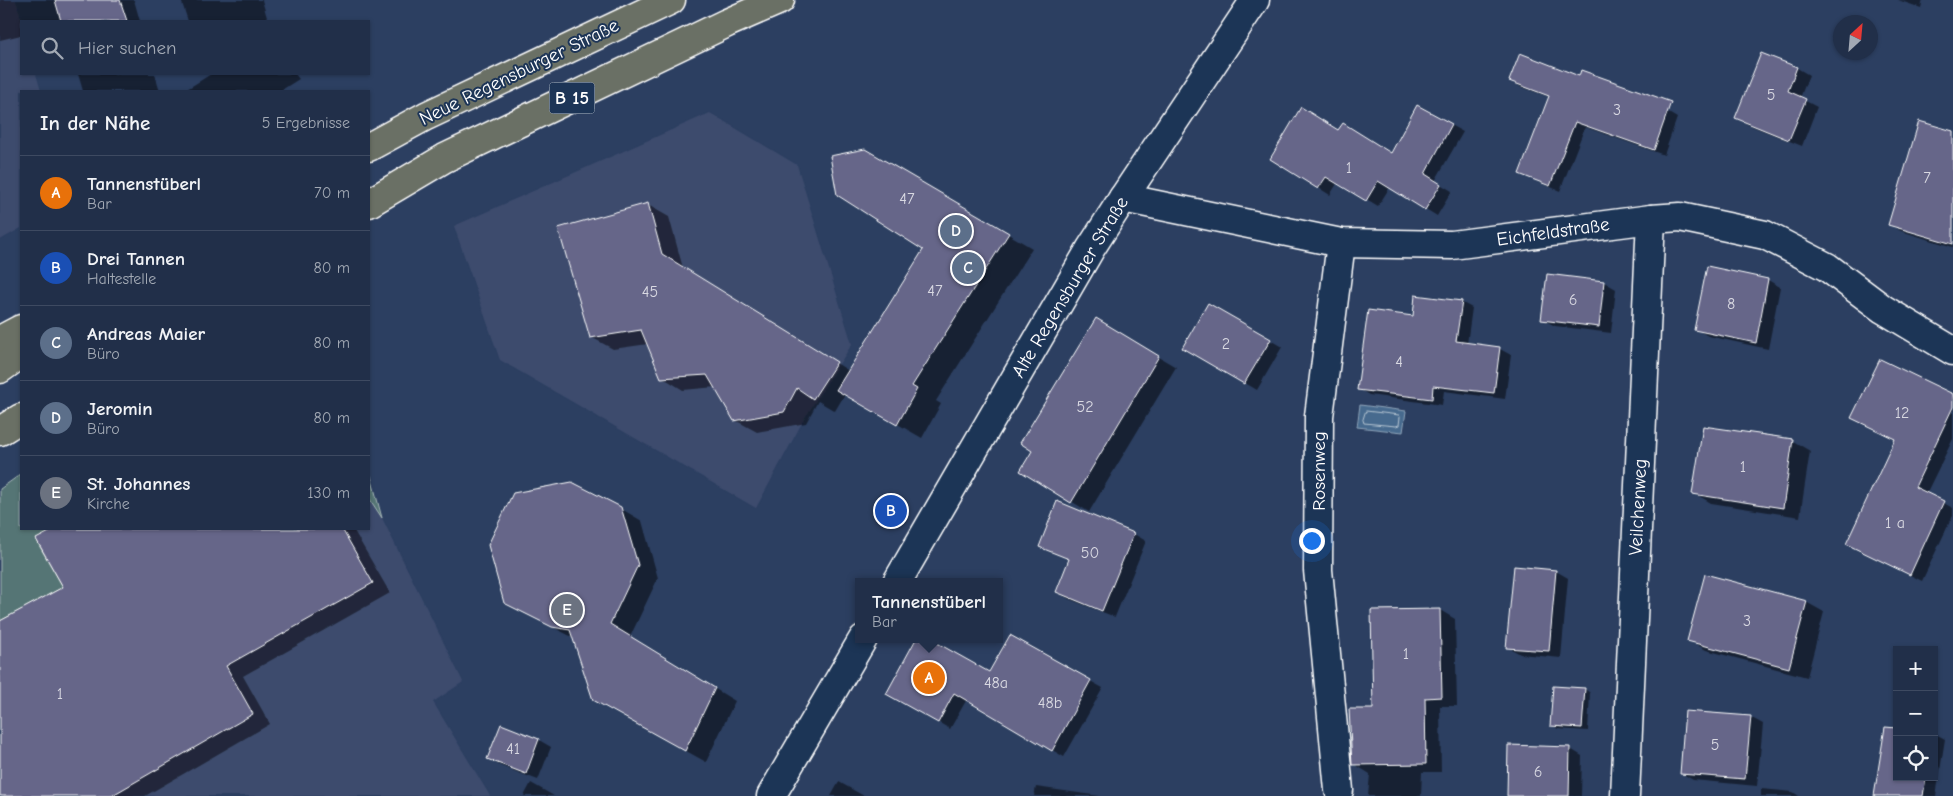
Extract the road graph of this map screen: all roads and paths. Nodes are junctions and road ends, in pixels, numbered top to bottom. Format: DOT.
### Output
graph roads {
  1 [pos="671,0"];
  2 [pos="780,0"];
  3 [pos="1255,0"];
  4 [pos="370,146"];
  5 [pos="1123,198"];
  6 [pos="370,202"];
  7 [pos="1651,219"];
  8 [pos="1341,243"];
  9 [pos="20,330"];
  10 [pos="0,340"];
  11 [pos="1953,351"];
  12 [pos="20,355"];
  13 [pos="0,369"];
  14 [pos="20,419"];
  15 [pos="0,431"];
  16 [pos="899,578"];
  17 [pos="861,643"];
  18 [pos="1339,790"];
  19 [pos="771,796"];
  20 [pos="1625,796"];
  1 -- 4 [label="highway, Neue Regensburger Straße / B 15"];
  2 -- 6 [label="highway, B 15"];
  3 -- 5 [label="street, Alte Regensburger Straße"];
  5 -- 8 [label="street, Eichfeldstraße"];
  5 -- 16 [label="street, Alte Regensburger Straße"];
  7 -- 8 [label="street, Eichfeldstraße"];
  7 -- 11 [label="street, Eichfeldstraße"];
  7 -- 20 [label="street, Veilchenweg"];
  8 -- 18 [label="street, Rosenweg"];
  9 -- 10 [label="highway"];
  12 -- 13 [label="highway"];
  14 -- 15 [label="highway"];
  17 -- 19 [label="street"];
}
